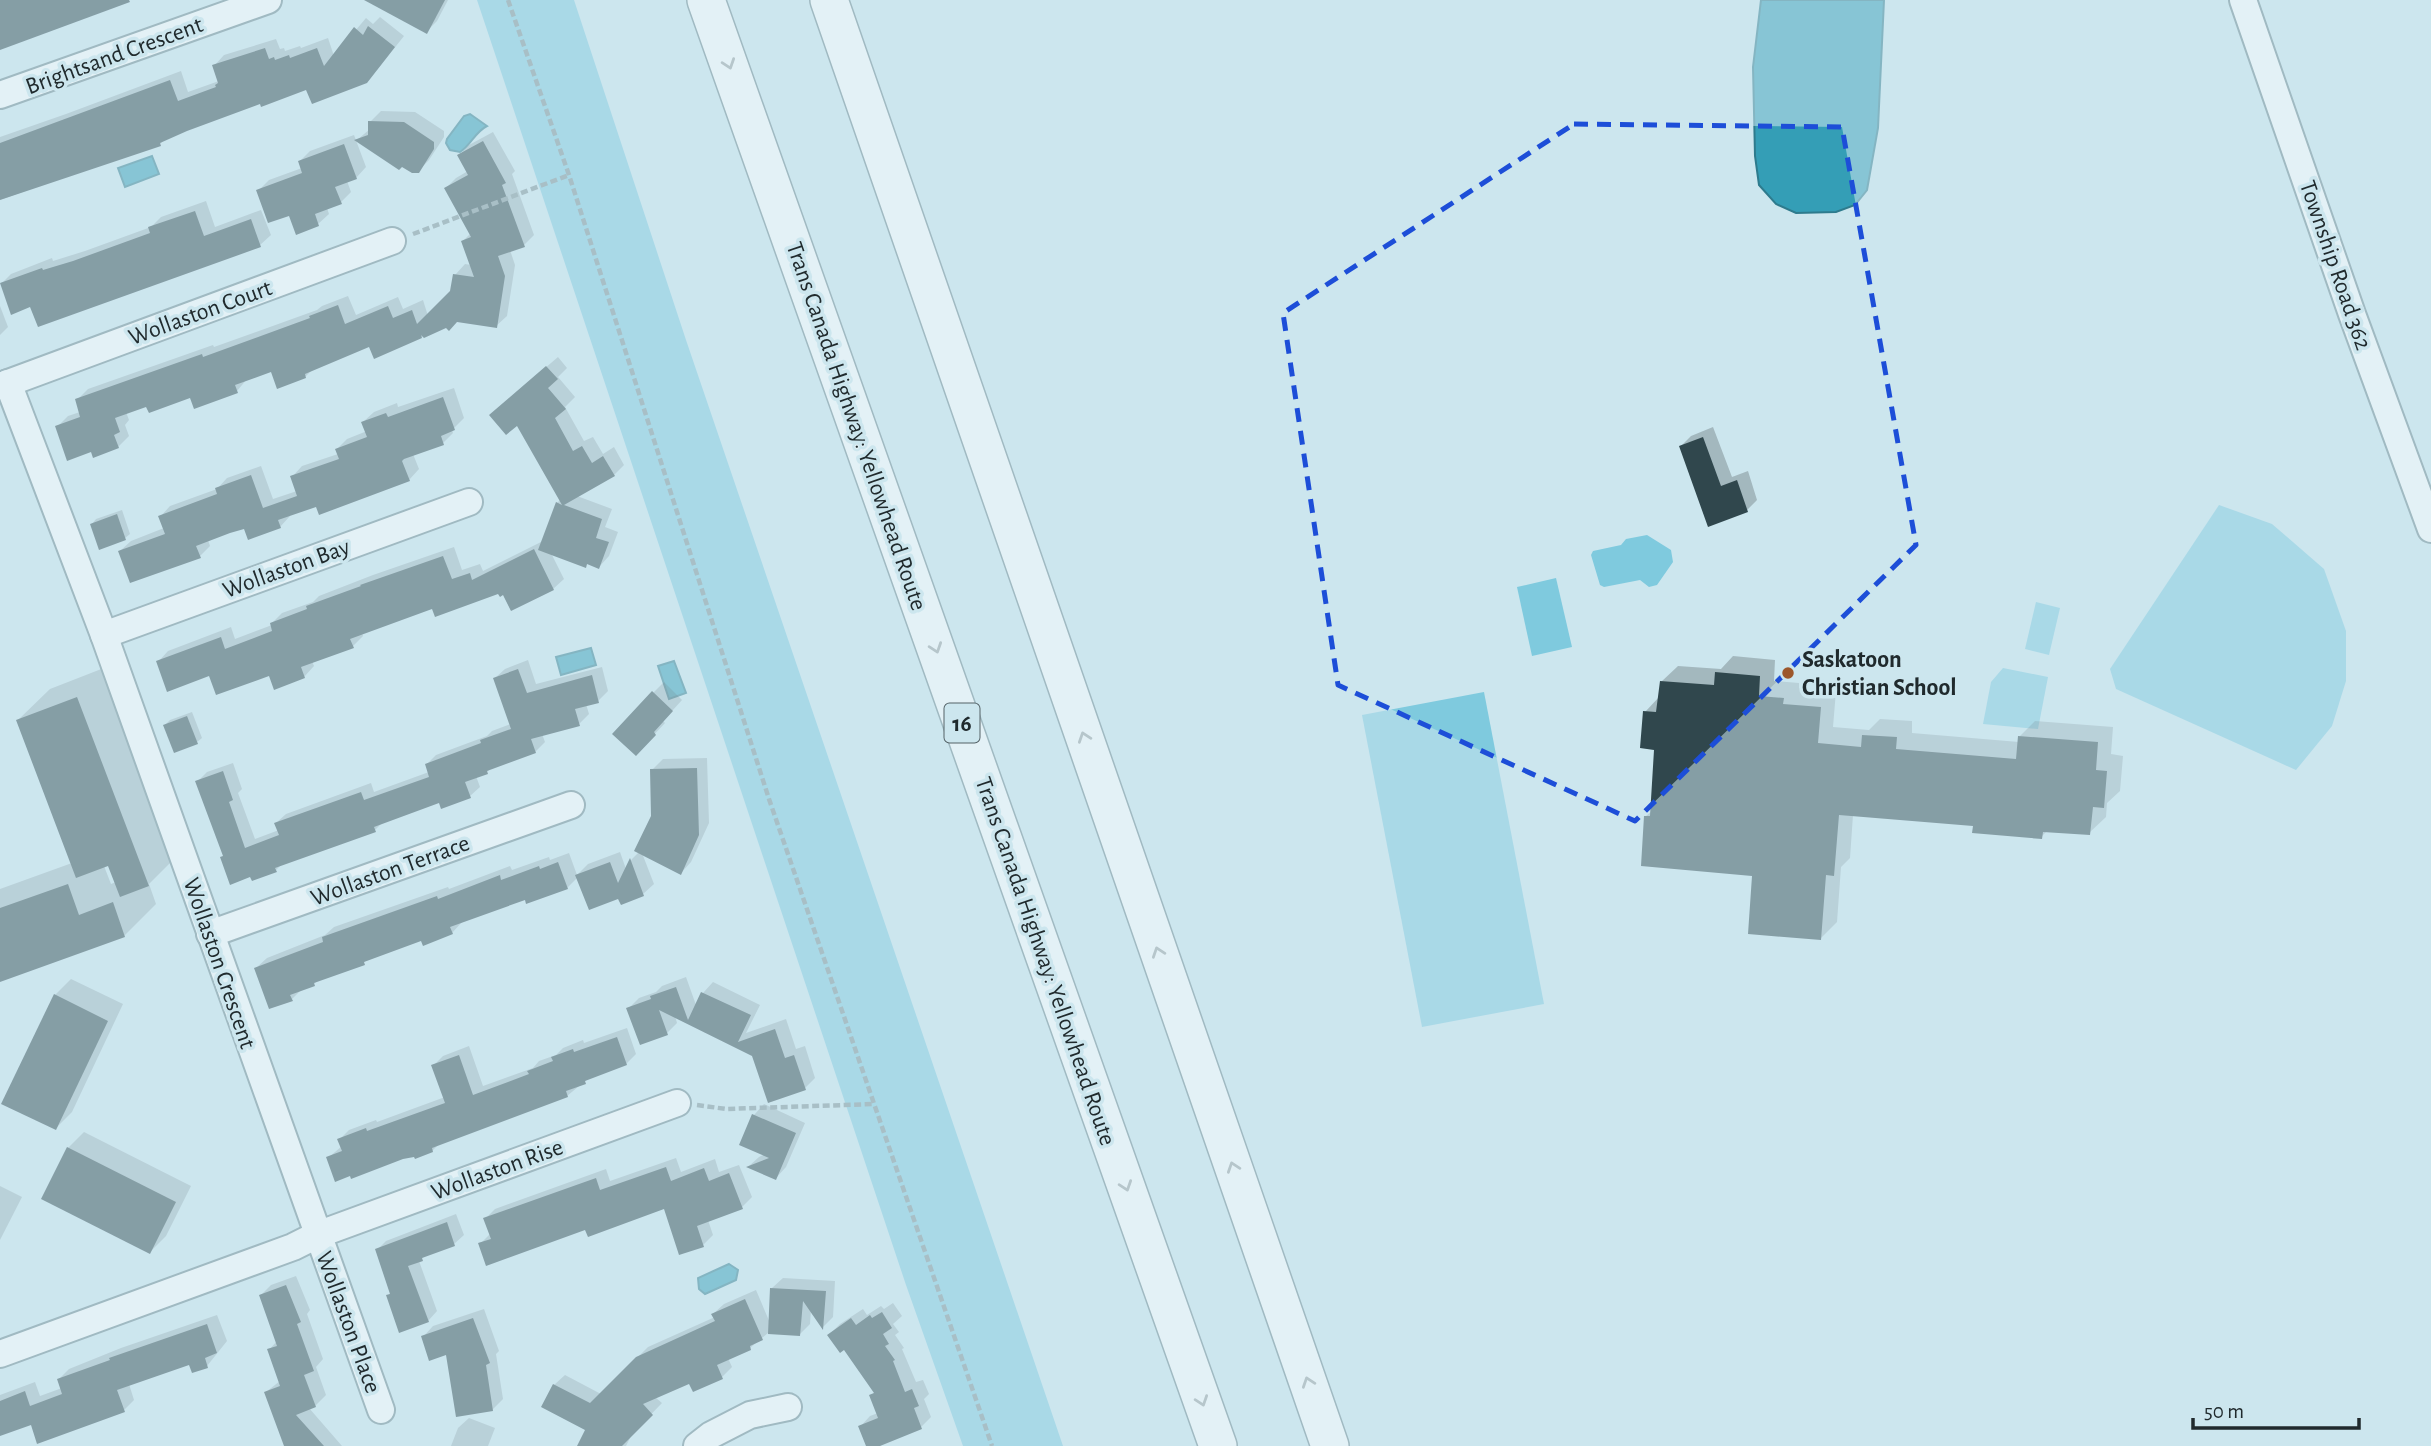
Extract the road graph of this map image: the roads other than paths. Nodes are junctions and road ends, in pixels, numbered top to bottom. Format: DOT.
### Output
graph roads {
  1 [pos="268,0"];
  2 [pos="706,0"];
  3 [pos="829,0"];
  4 [pos="2243,0"];
  5 [pos="0,95"];
  6 [pos="392,241"];
  7 [pos="4,384"];
  8 [pos="469,502"];
  9 [pos="2431,529"];
  10 [pos="104,635"];
  11 [pos="571,805"];
  12 [pos="210,934"];
  13 [pos="677,1102"];
  14 [pos="317,1235"];
  15 [pos="0,1354"];
  16 [pos="788,1407"];
  17 [pos="381,1409"];
  18 [pos="697,1446"];
  19 [pos="1218,1446"];
  20 [pos="1330,1446"];
  1 -- 5 [label="street, Brightsand Crescent"];
  2 -- 19 [label="highway, Trans Canada Highway: Yellowhead Route / 16, one-way"];
  20 -- 3 [label="highway, one-way"];
  4 -- 9 [label="street, Township Road 362"];
  6 -- 7 [label="street, Wollaston Court"];
  7 -- 10 [label="street, Wollaston Crescent"];
  8 -- 10 [label="street, Wollaston Bay"];
  10 -- 12 [label="street, Wollaston Crescent"];
  11 -- 12 [label="street, Wollaston Terrace"];
  12 -- 14 [label="street, Wollaston Crescent"];
  13 -- 14 [label="street, Wollaston Rise"];
  14 -- 15 [label="street"];
  14 -- 17 [label="street, Wollaston Place"];
  16 -- 18 [label="street"];
}
